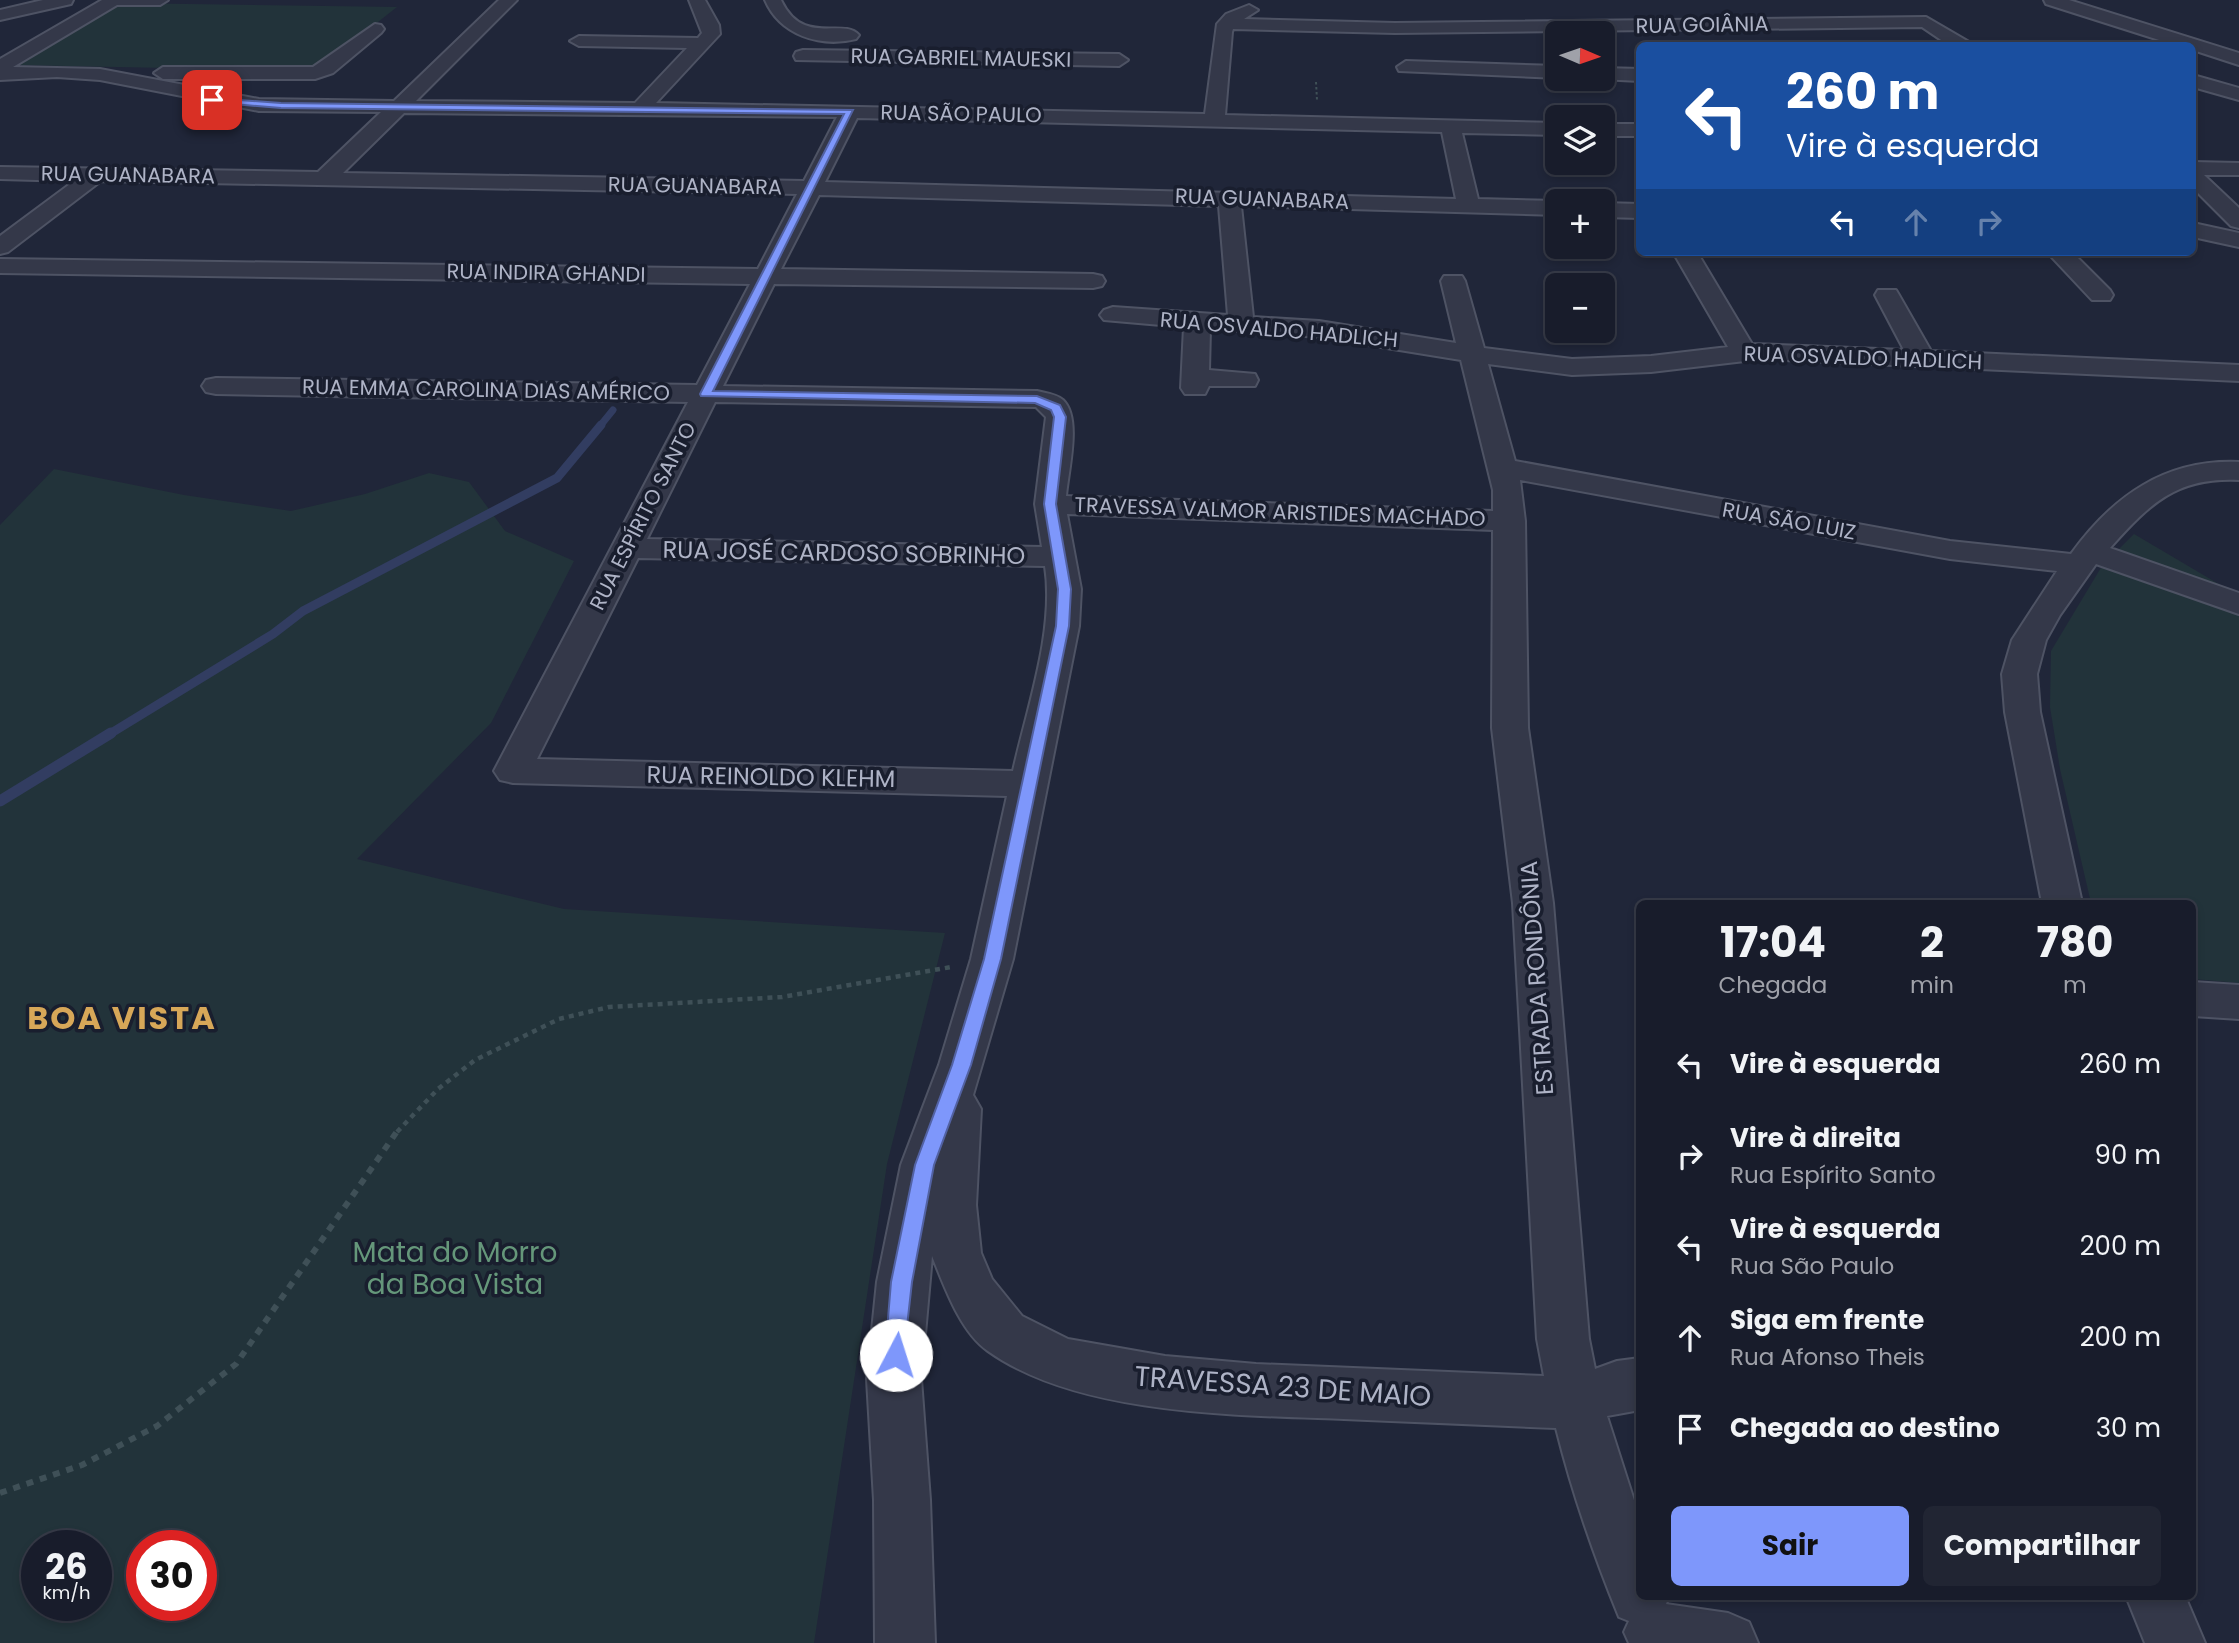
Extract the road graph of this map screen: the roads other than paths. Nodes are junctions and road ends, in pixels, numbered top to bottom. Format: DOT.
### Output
graph roads {
  1 [pos="65,0"];
  2 [pos="160,0"];
  3 [pos="509,0"];
  4 [pos="697,0"];
  5 [pos="773,0"];
  6 [pos="2052,0"];
  7 [pos="1264,5"];
  8 [pos="1664,8"];
  9 [pos="1403,9"];
  10 [pos="0,15"];
  11 [pos="1226,24"];
  12 [pos="1766,24"];
  13 [pos="1647,25"];
  14 [pos="1674,25"];
  15 [pos="375,29"];
  16 [pos="863,34"];
  17 [pos="579,41"];
  18 [pos="1657,42"];
  19 [pos="1780,42"];
  20 [pos="1957,42"];
  21 [pos="2185,42"];
  22 [pos="702,43"];
  23 [pos="1402,44"];
  24 [pos="2196,45"];
  25 [pos="803,56"];
  26 [pos="918,58"];
  27 [pos="2239,59"];
  28 [pos="1119,60"];
  29 [pos="0,67"];
  30 [pos="1545,70"];
  31 [pos="84,73"];
  32 [pos="0,74"];
  33 [pos="1615,74"];
  34 [pos="1636,75"];
  35 [pos="2196,82"];
  36 [pos="2239,94"];
  37 [pos="396,107"];
  38 [pos="640,109"];
  39 [pos="850,112"];
  40 [pos="889,112"];
  41 [pos="1215,119"];
  42 [pos="1423,126"];
  43 [pos="1451,127"];
  44 [pos="1545,129"];
  45 [pos="1615,130"];
  46 [pos="1636,130"];
  47 [pos="2196,168"];
  48 [pos="2239,169"];
  49 [pos="0,173"];
  50 [pos="96,175"];
  51 [pos="324,179"];
  52 [pos="2196,179"];
  53 [pos="811,188"];
  54 [pos="1229,198"];
  55 [pos="1468,205"];
  56 [pos="1545,208"];
  57 [pos="1615,210"];
  58 [pos="1636,211"];
  59 [pos="2239,221"];
  60 [pos="2196,231"];
  61 [pos="2239,240"];
  62 [pos="0,247"];
  63 [pos="1687,256"];
  64 [pos="2063,256"];
  65 [pos="0,266"];
  66 [pos="766,276"];
  67 [pos="1093,281"];
  68 [pos="1453,281"];
  69 [pos="1887,295"];
  70 [pos="2101,295"];
  71 [pos="1113,315"];
  72 [pos="1197,321"];
  73 [pos="1241,324"];
  74 [pos="1744,352"];
  75 [pos="1474,354"];
  76 [pos="1922,359"];
  77 [pos="2239,373"];
  78 [pos="1245,380"];
  79 [pos="216,386"];
  80 [pos="705,394"];
  81 [pos="1503,468"];
  82 [pos="2239,471"];
  83 [pos="1050,504"];
  84 [pos="1510,521"];
  85 [pos="626,548"];
  86 [pos="1061,557"];
  87 [pos="2083,558"];
  88 [pos="2239,604"];
  89 [pos="513,771"];
  90 [pos="1029,784"];
  91 [pos="2062,900"];
  92 [pos="2196,999"];
  93 [pos="2239,1003"];
  94 [pos="961,1065"];
  95 [pos="1636,1385"];
  96 [pos="1575,1404"];
  97 [pos="1636,1585"];
  98 [pos="1642,1600"];
  99 [pos="2157,1600"];
  100 [pos="1648,1617"];
  101 [pos="905,1643"];
  102 [pos="1728,1643"];
  103 [pos="2175,1643"];
  1 -- 10 [label="street"];
  2 -- 29 [label="street"];
  3 -- 37 [label="street"];
  4 -- 22 [label="street"];
  5 -- 16 [label="street"];
  6 -- 21 [label="street"];
  7 -- 11 [label="street"];
  8 -- 14 [label="street"];
  9 -- 23 [label="street"];
  11 -- 23 [label="street, RUA GOIÂNIA"];
  11 -- 41 [label="street"];
  12 -- 14 [label="street, RUA GOIÂNIA"];
  12 -- 19 [label="street"];
  12 -- 20 [label="street, RUA GOIÂNIA"];
  13 -- 14 [label="street, RUA GOIÂNIA"];
  13 -- 18 [label="street"];
  13 -- 23 [label="street, RUA GOIÂNIA"];
  15 -- 31 [label="street"];
  17 -- 22 [label="street"];
  22 -- 38 [label="street"];
  23 -- 30 [label="street"];
  23 -- 42 [label="street"];
  24 -- 27 [label="street"];
  25 -- 26 [label="street, RUA GABRIEL MAUESKI"];
  26 -- 28 [label="street, RUA GABRIEL MAUESKI"];
  26 -- 40 [label="street"];
  31 -- 32 [label="street"];
  31 -- 37 [label="street, RUA SÃO PAULO"];
  33 -- 34 [label="street"];
  35 -- 36 [label="street"];
  37 -- 38 [label="street, RUA SÃO PAULO"];
  37 -- 51 [label="street"];
  38 -- 39 [label="street, RUA SÃO PAULO"];
  39 -- 40 [label="street, RUA SÃO PAULO"];
  39 -- 53 [label="street, RUA ESPÍRITO SANTO"];
  40 -- 41 [label="street, RUA SÃO PAULO"];
  41 -- 42 [label="street, RUA SÃO PAULO"];
  42 -- 43 [label="street, RUA SÃO PAULO"];
  43 -- 44 [label="street, RUA SÃO PAULO"];
  43 -- 55 [label="street"];
  45 -- 46 [label="street"];
  47 -- 48 [label="street"];
  49 -- 50 [label="street, RUA GUANABARA"];
  50 -- 51 [label="street, RUA GUANABARA"];
  50 -- 62 [label="street"];
  51 -- 53 [label="street, RUA GUANABARA"];
  52 -- 59 [label="street"];
  53 -- 54 [label="street, RUA GUANABARA"];
  53 -- 66 [label="street, RUA ESPÍRITO SANTO"];
  54 -- 55 [label="street, RUA GUANABARA"];
  54 -- 73 [label="street"];
  55 -- 56 [label="street, RUA GUANABARA"];
  57 -- 58 [label="street"];
  60 -- 61 [label="street"];
  63 -- 74 [label="street"];
  64 -- 70 [label="street"];
  65 -- 66 [label="street, RUA INDIRA GHANDI"];
  66 -- 67 [label="street, RUA INDIRA GHANDI"];
  66 -- 80 [label="street, RUA ESPÍRITO SANTO"];
  68 -- 75 [label="street, ESTRADA RONDÔNIA"];
  69 -- 76 [label="street"];
  71 -- 72 [label="street, RUA OSVALDO HADLICH"];
  72 -- 73 [label="street, RUA OSVALDO HADLICH"];
  72 -- 78 [label="street"];
  73 -- 75 [label="street, RUA OSVALDO HADLICH"];
  74 -- 75 [label="street, RUA OSVALDO HADLICH"];
  74 -- 76 [label="street, RUA OSVALDO HADLICH"];
  75 -- 81 [label="street, ESTRADA RONDÔNIA"];
  76 -- 77 [label="street, RUA OSVALDO HADLICH"];
  79 -- 80 [label="street, RUA EMMA CAROLINA DIAS AMÉRICO"];
  80 -- 83 [label="street, RUA EMMA CAROLINA DIAS AMÉRICO"];
  80 -- 85 [label="street, RUA ESPÍRITO SANTO"];
  81 -- 84 [label="street, ESTRADA RONDÔNIA"];
  81 -- 87 [label="street, RUA SÃO LUIZ"];
  82 -- 87 [label="street"];
  83 -- 84 [label="street, TRAVESSA VALMOR ARISTIDES MACHADO"];
  83 -- 86 [label="street"];
  84 -- 96 [label="street, ESTRADA RONDÔNIA"];
  85 -- 86 [label="street, RUA JOSÉ CARDOSO SOBRINHO"];
  85 -- 89 [label="street, RUA ESPÍRITO SANTO"];
  86 -- 90 [label="street"];
  87 -- 88 [label="street, RUA SÃO LUIZ"];
  87 -- 91 [label="street"];
  89 -- 90 [label="street, RUA REINOLDO KLEHM"];
  90 -- 94 [label="street"];
  92 -- 93 [label="street"];
  94 -- 96 [label="street, TRAVESSA 23 DE MAIO"];
  94 -- 101 [label="street"];
  95 -- 96 [label="street, TRAVESSA 23 DE MAIO"];
  96 -- 97 [label="street, ESTRADA RONDÔNIA"];
  98 -- 100 [label="street, ESTRADA RONDÔNIA"];
  99 -- 103 [label="street"];
  100 -- 102 [label="street"];
}
